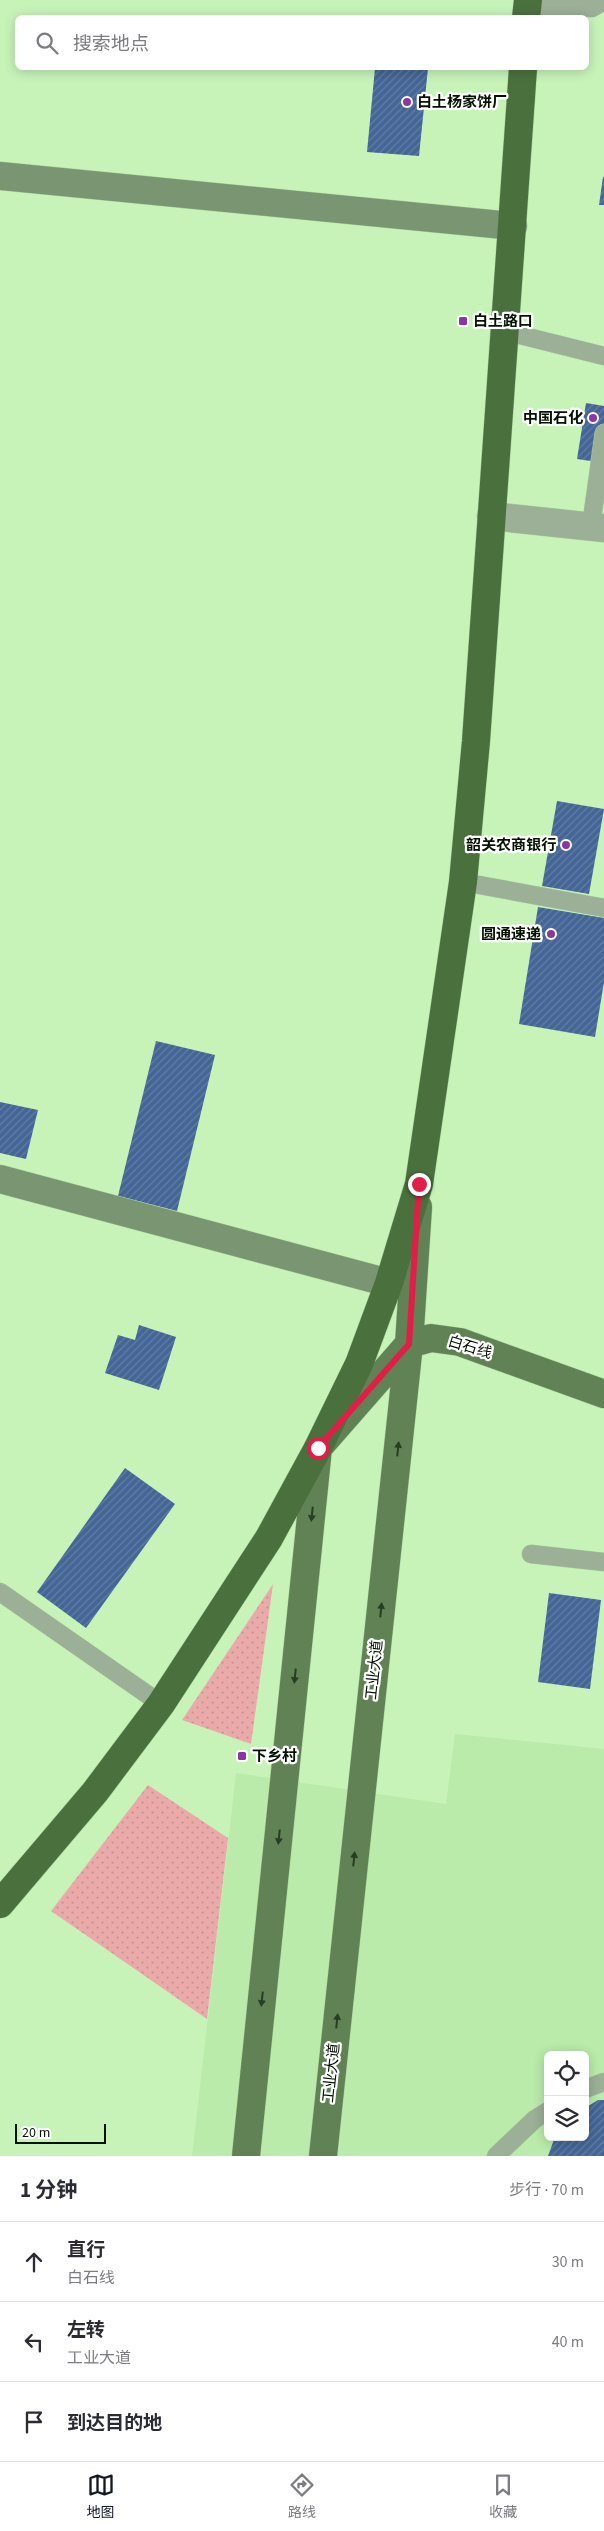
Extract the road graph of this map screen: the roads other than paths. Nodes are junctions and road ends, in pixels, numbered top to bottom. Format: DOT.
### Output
graph roads {
  1 [pos="604,1"];
  2 [pos="527,8"];
  3 [pos="523,70"];
  4 [pos="0,176"];
  5 [pos="513,226"];
  6 [pos="504,331"];
  7 [pos="604,356"];
  8 [pos="604,433"];
  9 [pos="491,516"];
  10 [pos="597,527"];
  11 [pos="463,882"];
  12 [pos="604,908"];
  13 [pos="0,1179"];
  14 [pos="419,1184"];
  15 [pos="389,1283"];
  16 [pos="409,1344"];
  17 [pos="604,1394"];
  18 [pos="318,1448"];
  19 [pos="531,1554"];
  20 [pos="604,1562"];
  21 [pos="0,1592"];
  22 [pos="161,1704"];
  23 [pos="0,1904"];
  24 [pos="604,2082"];
  25 [pos="589,2088"];
  26 [pos="544,2113"];
  27 [pos="246,2156"];
  28 [pos="323,2156"];
  29 [pos="496,2156"];
  1 -- 2 [label="lane"];
  3 -- 5 [label="highway"];
  4 -- 5 [label="main road"];
  5 -- 6 [label="highway"];
  6 -- 7 [label="lane"];
  6 -- 9 [label="highway"];
  8 -- 10 [label="lane"];
  9 -- 10 [label="street"];
  9 -- 11 [label="highway"];
  11 -- 12 [label="lane"];
  11 -- 14 [label="highway"];
  13 -- 15 [label="main road"];
  14 -- 15 [label="highway"];
  14 -- 16 [label="main road, 工业大道"];
  15 -- 18 [label="highway"];
  16 -- 17 [label="main road, 白石线"];
  16 -- 18 [label="main road"];
  28 -- 16 [label="main road, 工业大道, one-way"];
  18 -- 22 [label="highway"];
  18 -- 27 [label="main road, one-way"];
  19 -- 20 [label="lane"];
  21 -- 22 [label="lane"];
  22 -- 23 [label="highway"];
  24 -- 25 [label="lane"];
  26 -- 29 [label="lane"];
}
